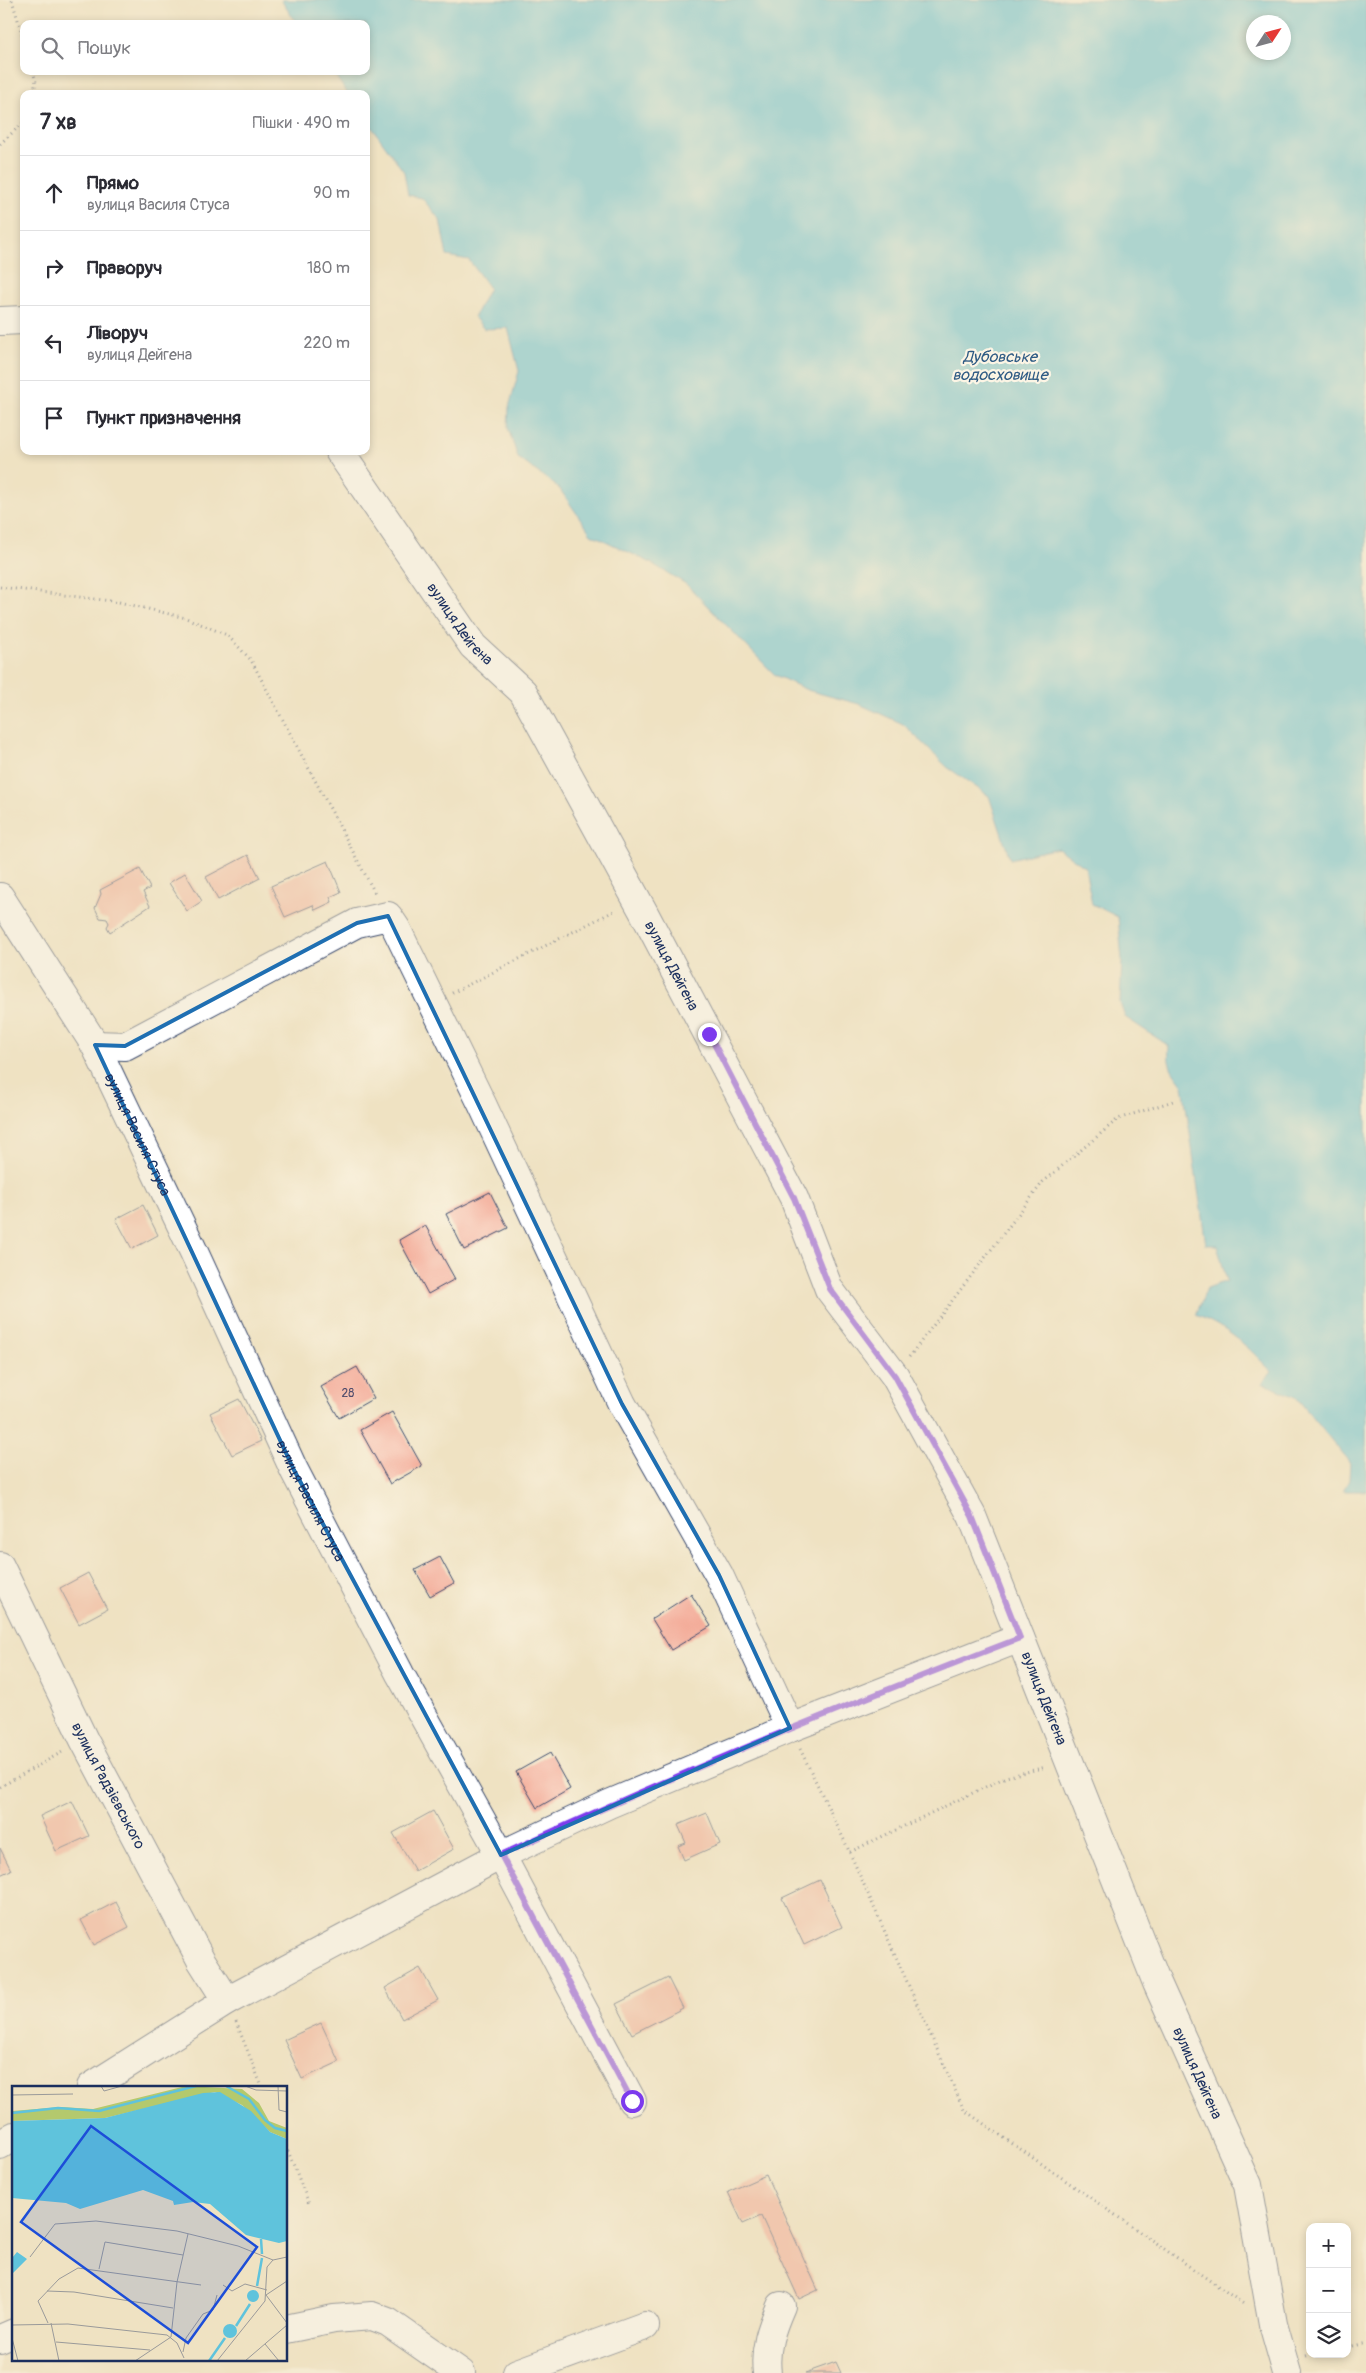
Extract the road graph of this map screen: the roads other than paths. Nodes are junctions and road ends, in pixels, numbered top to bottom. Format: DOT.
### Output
graph roads {
  1 [pos="20,320"];
  2 [pos="0,321"];
  3 [pos="342,455"];
  4 [pos="0,897"];
  5 [pos="95,1046"];
  6 [pos="0,1566"];
  7 [pos="1020,1638"];
  8 [pos="790,1728"];
  9 [pos="501,1855"];
  10 [pos="227,2001"];
  11 [pos="93,2086"];
  12 [pos="632,2101"];
  13 [pos="12,2137"];
  14 [pos="0,2145"];
  15 [pos="781,2306"];
  16 [pos="645,2326"];
  17 [pos="288,2329"];
  18 [pos="12,2334"];
  19 [pos="0,2339"];
  20 [pos="461,2373"];
  21 [pos="517,2373"];
  22 [pos="767,2373"];
  23 [pos="1287,2373"];
  1 -- 2 [label="street"];
  3 -- 7 [label="street, вулиця Дейгена"];
  4 -- 5 [label="street, вулиця Василя Стуса"];
  5 -- 8 [label="street"];
  5 -- 9 [label="street, вулиця Василя Стуса"];
  6 -- 10 [label="street, вулиця Радзієвського"];
  7 -- 8 [label="street"];
  7 -- 23 [label="street, вулиця Дейгена"];
  8 -- 9 [label="street"];
  9 -- 10 [label="street"];
  9 -- 12 [label="street, вулиця Василя Стуса"];
  10 -- 11 [label="street"];
  13 -- 14 [label="street"];
  15 -- 22 [label="street"];
  16 -- 21 [label="street"];
  17 -- 20 [label="street"];
  18 -- 19 [label="street"];
}
